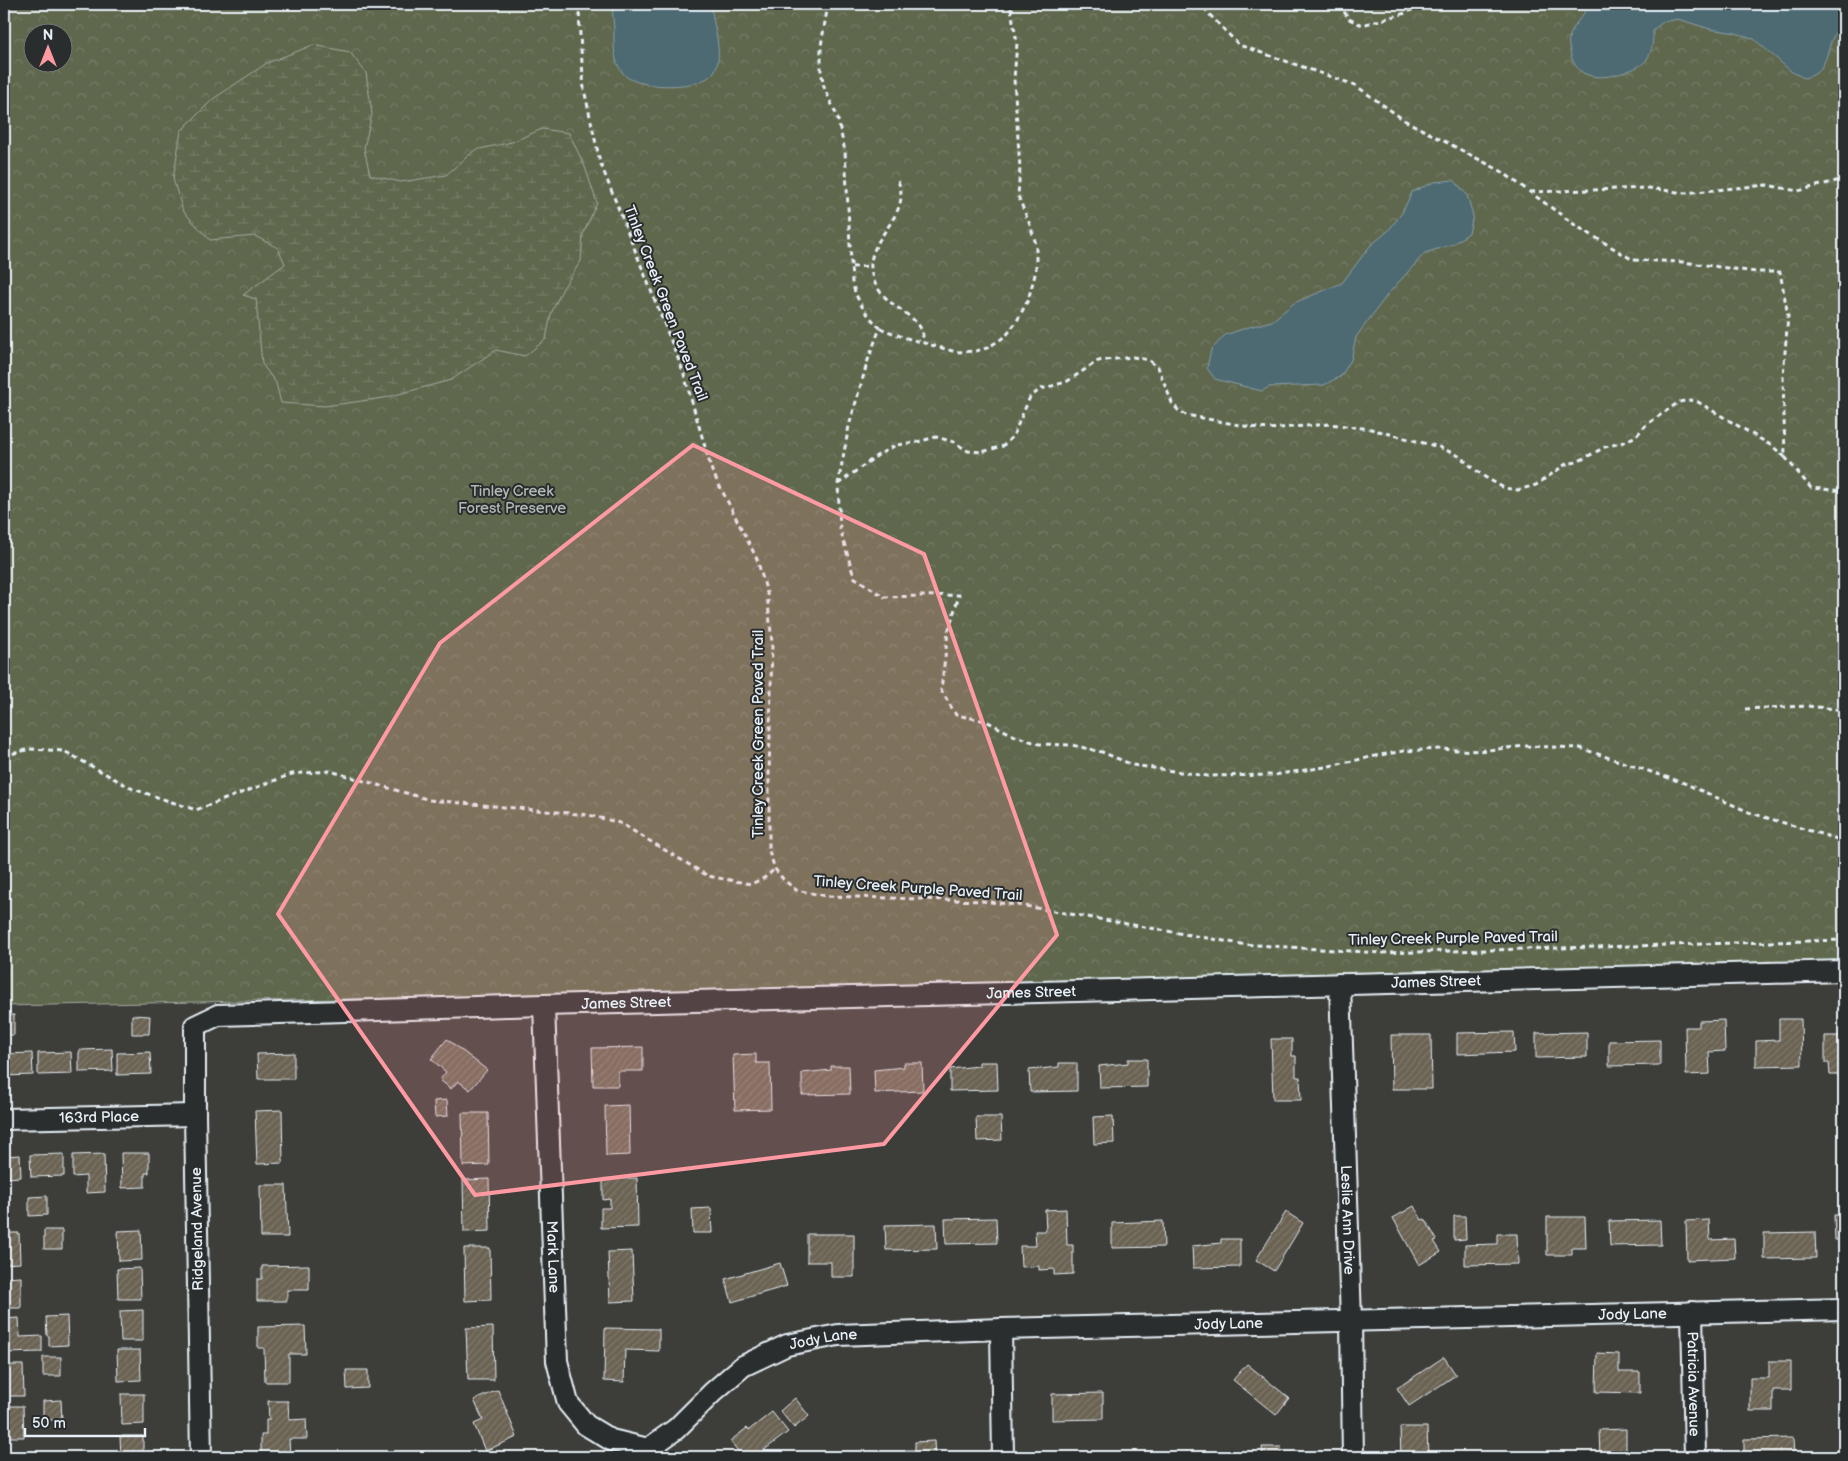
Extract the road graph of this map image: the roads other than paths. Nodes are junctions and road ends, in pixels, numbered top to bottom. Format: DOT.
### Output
graph roads {
  1 [pos="1844,971"];
  2 [pos="1340,984"];
  3 [pos="544,1005"];
  4 [pos="218,1015"];
  5 [pos="194,1115"];
  6 [pos="4,1119"];
  7 [pos="1844,1309"];
  8 [pos="1692,1312"];
  9 [pos="1351,1321"];
  10 [pos="1001,1329"];
  11 [pos="649,1453"];
  12 [pos="201,1457"];
  13 [pos="1003,1457"];
  14 [pos="1353,1457"];
  15 [pos="1695,1457"];
  1 -- 2 [label="street, James Street"];
  2 -- 3 [label="street, James Street"];
  2 -- 9 [label="street, Leslie Ann Drive"];
  3 -- 4 [label="street, James Street"];
  3 -- 11 [label="street, Mark Lane"];
  4 -- 5 [label="street, Ridgeland Avenue"];
  5 -- 6 [label="street, 163rd Place"];
  5 -- 12 [label="street, Ridgeland Avenue"];
  7 -- 8 [label="street, Jody Lane"];
  8 -- 9 [label="street, Jody Lane"];
  8 -- 15 [label="street, Patricia Avenue"];
  9 -- 10 [label="street, Jody Lane"];
  9 -- 14 [label="street, Leslie Ann Drive"];
  10 -- 11 [label="street, Jody Lane"];
  10 -- 13 [label="street"];
}
